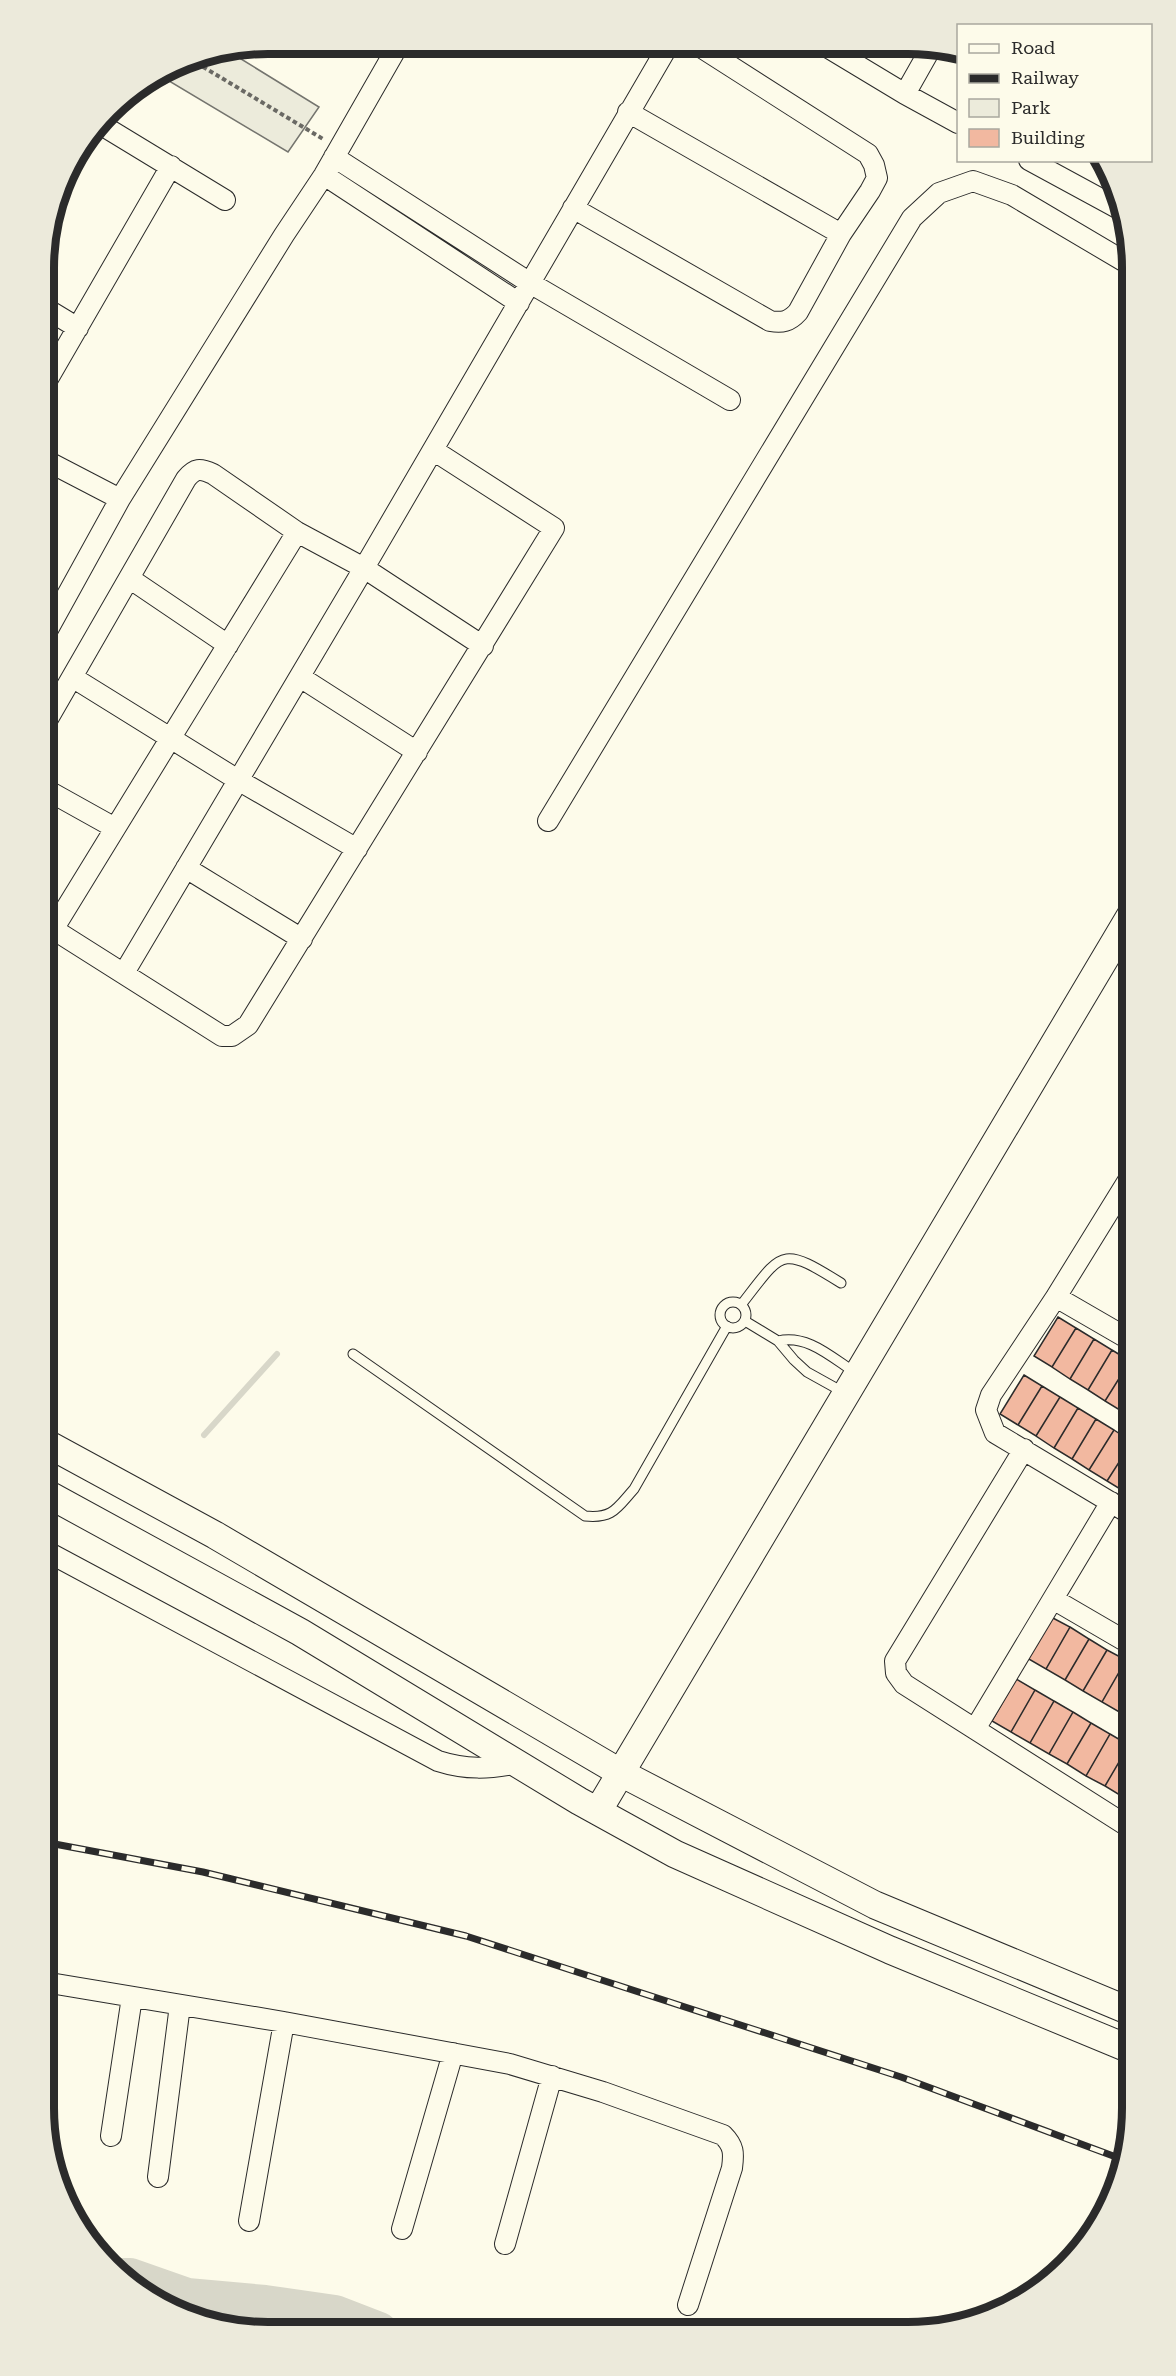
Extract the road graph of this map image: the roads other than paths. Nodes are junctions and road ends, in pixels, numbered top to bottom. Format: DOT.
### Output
graph roads {
  1 [pos="393,54"];
  2 [pos="664,54"];
  3 [pos="712,54"];
  4 [pos="839,54"];
  5 [pos="927,55"];
  6 [pos="905,94"];
  7 [pos="628,112"];
  8 [pos="957,122"];
  9 [pos="106,128"];
  10 [pos="336,153"];
  11 [pos="1033,162"];
  12 [pos="171,166"];
  13 [pos="324,175"];
  14 [pos="225,200"];
  15 [pos="1113,206"];
  16 [pos="573,208"];
  17 [pos="841,234"];
  18 [pos="1122,260"];
  19 [pos="530,283"];
  20 [pos="519,303"];
  21 [pos="54,313"];
  22 [pos="78,328"];
  23 [pos="54,369"];
  24 [pos="730,400"];
  25 [pos="433,450"];
  26 [pos="54,465"];
  27 [pos="120,499"];
  28 [pos="297,532"];
  29 [pos="364,568"];
  30 [pos="129,578"];
  31 [pos="54,619"];
  32 [pos="228,645"];
  33 [pos="483,646"];
  34 [pos="72,677"];
  35 [pos="300,677"];
  36 [pos="54,708"];
  37 [pos="170,739"];
  38 [pos="417,752"];
  39 [pos="238,780"];
  40 [pos="54,794"];
  41 [pos="548,821"];
  42 [pos="116,828"];
  43 [pos="357,849"];
  44 [pos="186,868"];
  45 [pos="54,919"];
  46 [pos="54,929"];
  47 [pos="1122,930"];
  48 [pos="302,939"];
  49 [pos="124,973"];
  50 [pos="1122,1190"];
  51 [pos="841,1283"];
  52 [pos="1056,1297"];
  53 [pos="741,1305"];
  54 [pos="745,1321"];
  55 [pos="727,1326"];
  56 [pos="1122,1335"];
  57 [pos="778,1341"];
  58 [pos="353,1354"];
  59 [pos="853,1385"];
  60 [pos="54,1447"];
  61 [pos="1024,1449"];
  62 [pos="54,1497"];
  63 [pos="1111,1502"];
  64 [pos="1122,1509"];
  65 [pos="54,1555"];
  66 [pos="1053,1599"];
  67 [pos="1122,1639"];
  68 [pos="975,1728"];
  69 [pos="518,1763"];
  70 [pos="621,1773"];
  71 [pos="598,1811"];
  72 [pos="1122,1823"];
  73 [pos="54,1984"];
  74 [pos="132,1997"];
  75 [pos="180,2005"];
  76 [pos="1122,2008"];
  77 [pos="284,2022"];
  78 [pos="1122,2046"];
  79 [pos="453,2053"];
  80 [pos="552,2076"];
  81 [pos="111,2136"];
  82 [pos="158,2177"];
  83 [pos="249,2221"];
  84 [pos="402,2229"];
  85 [pos="505,2244"];
  86 [pos="688,2305"];
  1 -- 10 [label="street"];
  2 -- 7 [label="street"];
  3 -- 17 [label="street"];
  4 -- 6 [label="street"];
  5 -- 6 [label="street"];
  6 -- 8 [label="street"];
  7 -- 16 [label="street"];
  7 -- 17 [label="street"];
  9 -- 12 [label="street"];
  10 -- 13 [label="street"];
  10 -- 19 [label="street"];
  11 -- 15 [label="street"];
  12 -- 14 [label="street"];
  12 -- 22 [label="street"];
  13 -- 20 [label="street"];
  13 -- 27 [label="street"];
  16 -- 17 [label="street"];
  16 -- 19 [label="street"];
  18 -- 41 [label="street"];
  19 -- 20 [label="street"];
  19 -- 24 [label="street"];
  20 -- 25 [label="street"];
  21 -- 22 [label="street"];
  22 -- 23 [label="street"];
  25 -- 29 [label="street"];
  25 -- 33 [label="street"];
  26 -- 27 [label="street"];
  27 -- 31 [label="street"];
  28 -- 29 [label="street"];
  28 -- 30 [label="street"];
  28 -- 32 [label="street"];
  29 -- 33 [label="street"];
  29 -- 35 [label="street"];
  30 -- 32 [label="street"];
  30 -- 34 [label="street"];
  32 -- 37 [label="street"];
  33 -- 38 [label="street"];
  34 -- 36 [label="street"];
  34 -- 37 [label="street"];
  35 -- 38 [label="street"];
  35 -- 39 [label="street"];
  37 -- 39 [label="street"];
  37 -- 42 [label="street"];
  38 -- 43 [label="street"];
  39 -- 43 [label="street"];
  39 -- 44 [label="street"];
  40 -- 42 [label="street"];
  42 -- 45 [label="street"];
  43 -- 48 [label="street"];
  44 -- 48 [label="street"];
  44 -- 49 [label="street"];
  46 -- 49 [label="street"];
  47 -- 59 [label="main road"];
  48 -- 49 [label="street"];
  50 -- 52 [label="street"];
  51 -- 53 [label="lane"];
  52 -- 56 [label="street"];
  52 -- 61 [label="street"];
  53 -- 54 [label="lane"];
  53 -- 55 [label="lane"];
  54 -- 55 [label="lane"];
  54 -- 57 [label="lane"];
  55 -- 58 [label="lane"];
  57 -- 59 [label="lane"];
  57 -- 59 [label="lane"];
  59 -- 70 [label="main road"];
  60 -- 70 [label="main road"];
  61 -- 63 [label="street"];
  61 -- 68 [label="street"];
  62 -- 69 [label="main road"];
  63 -- 64 [label="street"];
  63 -- 66 [label="street"];
  65 -- 69 [label="street"];
  66 -- 67 [label="street"];
  66 -- 68 [label="street"];
  68 -- 72 [label="street"];
  69 -- 71 [label="main road"];
  70 -- 71 [label="main road"];
  70 -- 76 [label="main road"];
  71 -- 78 [label="main road"];
  73 -- 74 [label="street"];
  74 -- 75 [label="street"];
  74 -- 81 [label="street"];
  75 -- 77 [label="street"];
  75 -- 82 [label="street"];
  77 -- 79 [label="street"];
  77 -- 83 [label="street"];
  79 -- 80 [label="street"];
  79 -- 84 [label="street"];
  80 -- 85 [label="street"];
  80 -- 86 [label="street"];
}
